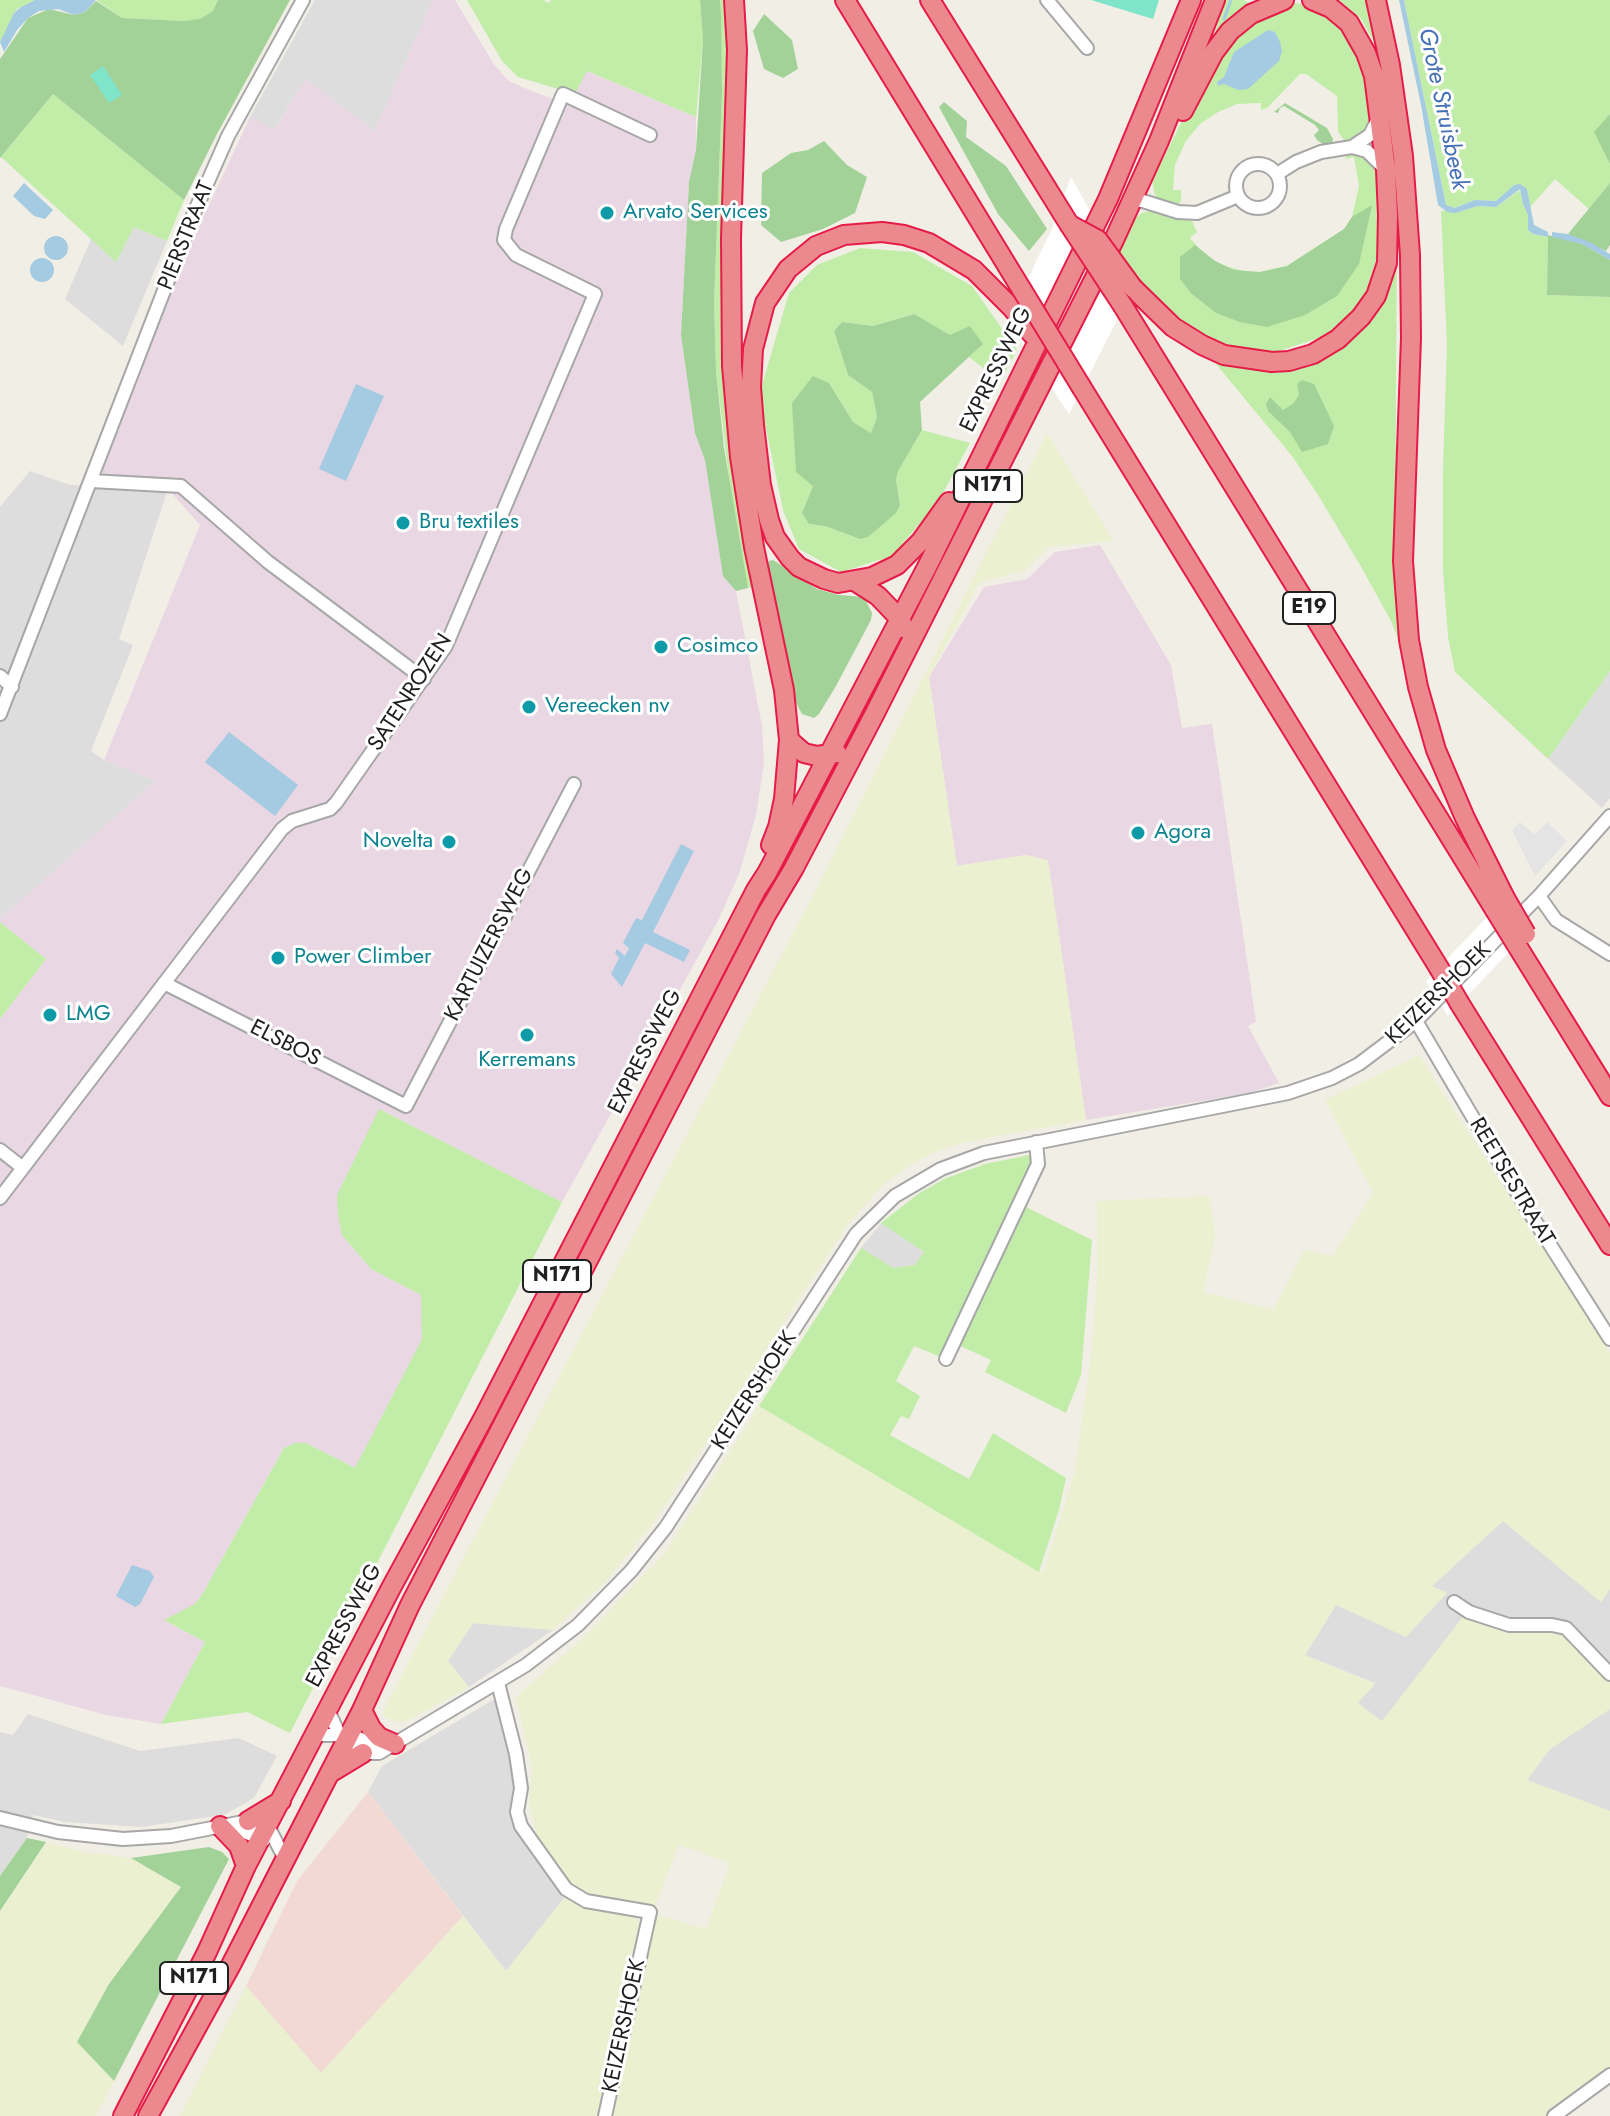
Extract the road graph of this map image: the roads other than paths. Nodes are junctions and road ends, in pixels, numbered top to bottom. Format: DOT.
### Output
graph roads {
  1 [pos="303,0"];
  2 [pos="734,0"];
  3 [pos="845,0"];
  4 [pos="930,0"];
  5 [pos="1047,0"];
  6 [pos="1191,0"];
  7 [pos="1215,0"];
  8 [pos="1284,0"];
  9 [pos="1312,0"];
  10 [pos="1376,0"];
  11 [pos="1087,48"];
  12 [pos="1380,115"];
  13 [pos="650,135"];
  14 [pos="1159,141"];
  15 [pos="1352,147"];
  16 [pos="1386,170"];
  17 [pos="1277,174"];
  18 [pos="1238,196"];
  19 [pos="1108,199"];
  20 [pos="1131,201"];
  21 [pos="1064,216"];
  22 [pos="1055,344"];
  23 [pos="988,443"];
  24 [pos="91,481"];
  25 [pos="856,582"];
  26 [pos="900,619"];
  27 [pos="909,642"];
  28 [pos="0,676"];
  29 [pos="424,679"];
  30 [pos="12,687"];
  31 [pos="0,714"];
  32 [pos="789,740"];
  33 [pos="858,745"];
  34 [pos="828,755"];
  35 [pos="574,784"];
  36 [pos="1610,816"];
  37 [pos="756,890"];
  38 [pos="1539,896"];
  39 [pos="1500,904"];
  40 [pos="1610,954"];
  41 [pos="164,983"];
  42 [pos="1416,1021"];
  43 [pos="1610,1096"];
  44 [pos="406,1106"];
  45 [pos="1036,1142"];
  46 [pos="0,1150"];
  47 [pos="23,1168"];
  48 [pos="0,1198"];
  49 [pos="1610,1245"];
  50 [pos="1610,1339"];
  51 [pos="946,1359"];
  52 [pos="1454,1602"];
  53 [pos="1610,1674"];
  54 [pos="498,1683"];
  55 [pos="328,1710"];
  56 [pos="362,1710"];
  57 [pos="315,1735"];
  58 [pos="343,1738"];
  59 [pos="395,1744"];
  60 [pos="363,1753"];
  61 [pos="330,1773"];
  62 [pos="281,1801"];
  63 [pos="0,1818"];
  64 [pos="248,1821"];
  65 [pos="224,1825"];
  66 [pos="277,1843"];
  67 [pos="246,1866"];
  68 [pos="1610,2075"];
  69 [pos="123,2116"];
  70 [pos="148,2116"];
  71 [pos="605,2116"];
  72 [pos="1554,2116"];
  1 -- 24 [label="street, PIERSTRAAT"];
  2 -- 32 [label="highway"];
  3 -- 22 [label="highway, bridge"];
  4 -- 21 [label="highway, E19"];
  5 -- 11 [label="street"];
  6 -- 19 [label="highway, EXPRESSWEG / N171"];
  7 -- 14 [label="highway, EXPRESSWEG / N171"];
  8 -- 14 [label="highway"];
  9 -- 12 [label="highway"];
  10 -- 39 [label="highway"];
  12 -- 15 [label="street"];
  12 -- 16 [label="highway"];
  13 -- 29 [label="street, SATENROZEN"];
  14 -- 20 [label="highway, EXPRESSWEG / N171"];
  15 -- 16 [label="street"];
  15 -- 17 [label="street"];
  16 -- 21 [label="highway, bridge"];
  17 -- 18 [label="street"];
  17 -- 18 [label="street"];
  18 -- 20 [label="street"];
  19 -- 20 [label="highway"];
  19 -- 23 [label="highway, EXPRESSWEG / N171"];
  20 -- 27 [label="highway, EXPRESSWEG / N171"];
  21 -- 39 [label="highway, E19, bridge"];
  22 -- 25 [label="highway"];
  22 -- 49 [label="highway, bridge"];
  23 -- 25 [label="highway"];
  23 -- 26 [label="highway, EXPRESSWEG / N171"];
  24 -- 29 [label="street"];
  24 -- 30 [label="street, PIERSTRAAT"];
  25 -- 26 [label="highway"];
  26 -- 27 [label="highway"];
  26 -- 34 [label="highway, EXPRESSWEG / N171"];
  27 -- 33 [label="highway, EXPRESSWEG / N171"];
  28 -- 30 [label="street"];
  29 -- 41 [label="street, SATENROZEN"];
  30 -- 31 [label="street, PIERSTRAAT"];
  32 -- 34 [label="highway"];
  32 -- 37 [label="highway"];
  33 -- 34 [label="highway"];
  33 -- 56 [label="highway, EXPRESSWEG / N171"];
  34 -- 37 [label="highway, EXPRESSWEG / N171"];
  35 -- 44 [label="street, KARTUIZERSWEG"];
  36 -- 38 [label="street, KEIZERSHOEK"];
  37 -- 55 [label="highway, EXPRESSWEG / N171"];
  38 -- 40 [label="street"];
  38 -- 42 [label="street, KEIZERSHOEK"];
  39 -- 43 [label="highway, E19, bridge"];
  41 -- 44 [label="street, ELSBOS"];
  41 -- 47 [label="street, SATENROZEN"];
  42 -- 45 [label="street, KEIZERSHOEK"];
  42 -- 50 [label="street, REETSESTRAAT"];
  45 -- 51 [label="street"];
  45 -- 54 [label="street, KEIZERSHOEK"];
  46 -- 47 [label="street"];
  47 -- 48 [label="street, SATENROZEN"];
  52 -- 53 [label="street"];
  54 -- 59 [label="street, KEIZERSHOEK"];
  54 -- 71 [label="street, KEIZERSHOEK"];
  55 -- 57 [label="highway, EXPRESSWEG / N171"];
  55 -- 58 [label="street"];
  56 -- 58 [label="highway, EXPRESSWEG / N171"];
  56 -- 59 [label="highway"];
  57 -- 58 [label="street"];
  57 -- 62 [label="highway, EXPRESSWEG / N171"];
  58 -- 59 [label="street"];
  58 -- 60 [label="street"];
  58 -- 61 [label="highway, EXPRESSWEG / N171"];
  59 -- 60 [label="street, KEIZERSHOEK"];
  60 -- 61 [label="highway"];
  61 -- 66 [label="highway, EXPRESSWEG / N171"];
  62 -- 64 [label="highway"];
  62 -- 66 [label="highway, EXPRESSWEG / N171"];
  63 -- 65 [label="street"];
  64 -- 65 [label="street"];
  64 -- 66 [label="street"];
  65 -- 66 [label="street"];
  65 -- 67 [label="highway"];
  66 -- 67 [label="highway, EXPRESSWEG / N171"];
  66 -- 70 [label="highway, EXPRESSWEG / N171"];
  67 -- 69 [label="highway, EXPRESSWEG / N171"];
  68 -- 72 [label="street"];
}
